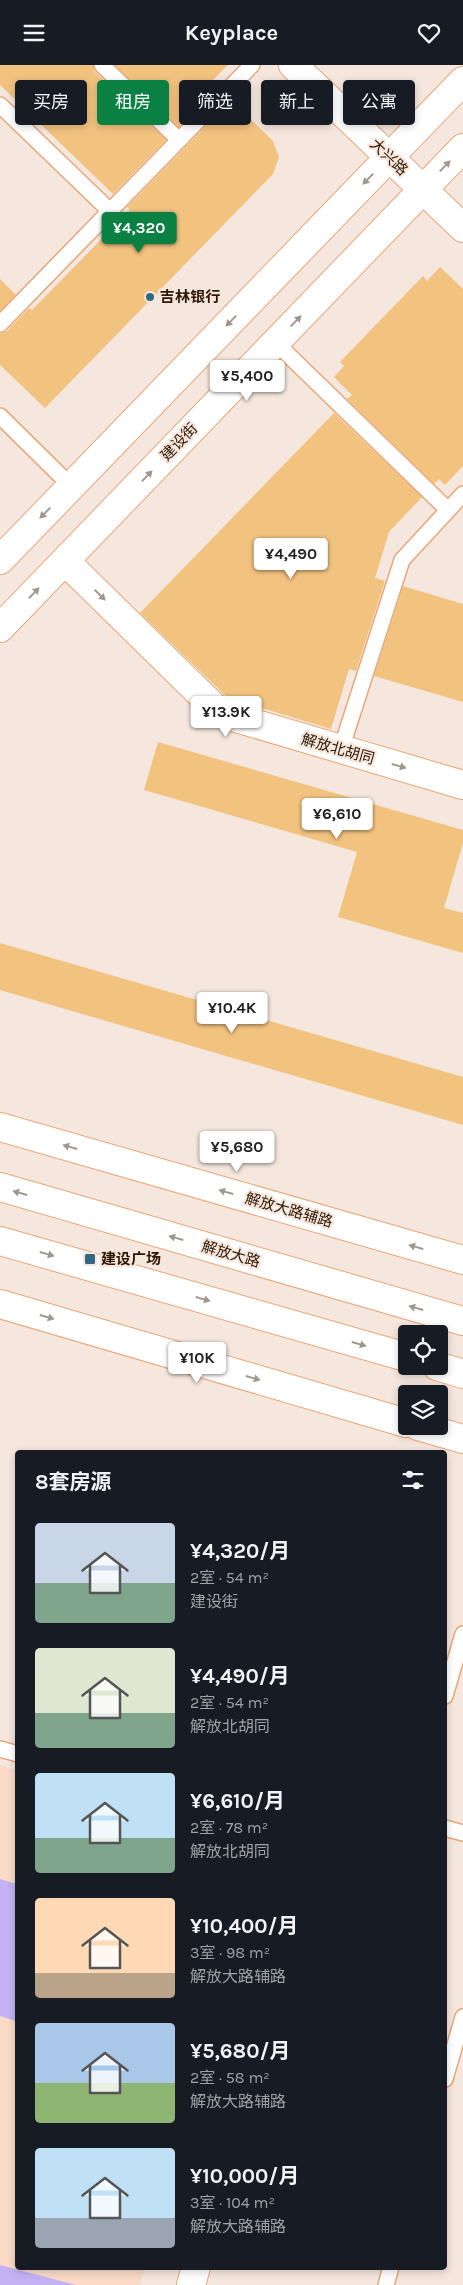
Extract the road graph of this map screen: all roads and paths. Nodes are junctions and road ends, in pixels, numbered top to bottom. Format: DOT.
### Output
graph roads {
  1 [pos="102,65"];
  2 [pos="252,65"];
  3 [pos="293,65"];
  4 [pos="463,81"];
  5 [pos="0,105"];
  6 [pos="180,140"];
  7 [pos="463,147"];
  8 [pos="389,157"];
  9 [pos="423,189"];
  10 [pos="110,211"];
  11 [pos="463,228"];
  12 [pos="0,324"];
  13 [pos="275,342"];
  14 [pos="0,416"];
  15 [pos="71,486"];
  16 [pos="463,494"];
  17 [pos="448,510"];
  18 [pos="0,560"];
  19 [pos="65,561"];
  20 [pos="0,628"];
  21 [pos="341,749"];
  22 [pos="463,785"];
  23 [pos="0,1127"];
  24 [pos="0,1187"];
  25 [pos="0,1241"];
  26 [pos="463,1260"];
  27 [pos="0,1303"];
  28 [pos="463,1321"];
  29 [pos="398,1355"];
  30 [pos="448,1369"];
  31 [pos="463,1374"];
  32 [pos="398,1421"];
  33 [pos="463,1634"];
  34 [pos="447,1689"];
  35 [pos="0,1749"];
  36 [pos="15,1753"];
  37 [pos="447,1829"];
  38 [pos="463,1833"];
  39 [pos="463,2017"];
  40 [pos="447,2072"];
  41 [pos="195,2270"];
  42 [pos="390,2270"];
  43 [pos="191,2285"];
  44 [pos="386,2285"];
  1 -- 6 [label="lane"];
  2 -- 6 [label="lane"];
  3 -- 8 [label="main road, 大兴路"];
  4 -- 8 [label="main road"];
  5 -- 10 [label="lane"];
  6 -- 10 [label="lane"];
  9 -- 7 [label="main road, 建设街, one-way"];
  8 -- 9 [label="main road, 大兴路"];
  8 -- 15 [label="main road, one-way"];
  9 -- 11 [label="main road, 大兴路"];
  13 -- 9 [label="main road, 建设街, one-way"];
  10 -- 12 [label="lane"];
  13 -- 17 [label="lane"];
  19 -- 13 [label="main road, 建设街, one-way"];
  14 -- 15 [label="lane"];
  15 -- 18 [label="main road, one-way"];
  16 -- 17 [label="lane"];
  17 -- 21 [label="lane"];
  20 -- 19 [label="main road, 建设街, one-way"];
  19 -- 21 [label="main road, 解放北胡同, one-way"];
  21 -- 22 [label="main road, 解放北胡同, one-way"];
  26 -- 23 [label="main road, 解放大路辅路, one-way"];
  28 -- 24 [label="main road, 解放大路, one-way"];
  25 -- 29 [label="main road, one-way"];
  27 -- 32 [label="main road, one-way"];
  30 -- 31 [label="main road"];
  33 -- 34 [label="lane"];
  35 -- 36 [label="lane"];
  37 -- 38 [label="lane"];
  39 -- 40 [label="lane"];
  41 -- 43 [label="main road"];
  42 -- 44 [label="lane"];
}
